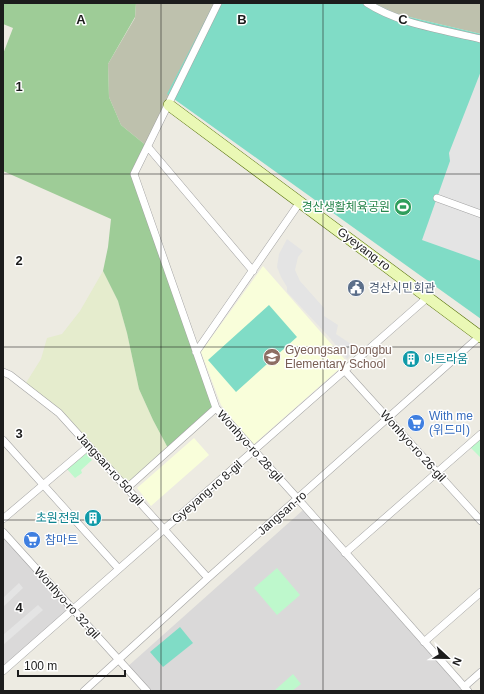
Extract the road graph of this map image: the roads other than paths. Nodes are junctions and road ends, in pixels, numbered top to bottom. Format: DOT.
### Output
graph roads {
  1 [pos="218,3"];
  2 [pos="367,3"];
  3 [pos="481,39"];
  4 [pos="169,104"];
  5 [pos="148,147"];
  6 [pos="437,198"];
  7 [pos="300,202"];
  8 [pos="481,214"];
  9 [pos="253,271"];
  10 [pos="428,297"];
  11 [pos="481,336"];
  12 [pos="196,352"];
  13 [pos="345,371"];
  14 [pos="3,372"];
  15 [pos="216,408"];
  16 [pos="387,418"];
  17 [pos="481,434"];
  18 [pos="3,440"];
  19 [pos="89,446"];
  20 [pos="254,451"];
  21 [pos="436,472"];
  22 [pos="43,485"];
  23 [pos="127,488"];
  24 [pos="298,499"];
  25 [pos="3,519"];
  26 [pos="481,521"];
  27 [pos="164,530"];
  28 [pos="3,532"];
  29 [pos="345,553"];
  30 [pos="119,569"];
  31 [pos="208,578"];
  32 [pos="481,592"];
  33 [pos="73,610"];
  34 [pos="424,642"];
  35 [pos="118,659"];
  36 [pos="3,671"];
  37 [pos="481,672"];
  38 [pos="466,689"];
  39 [pos="84,691"];
  40 [pos="147,691"];
  1 -- 4 [label="street, Wonhyo-ro 28-gil"];
  2 -- 3 [label="street"];
  4 -- 5 [label="street, Wonhyo-ro 28-gil"];
  4 -- 7 [label="street, Gyeyang-ro"];
  5 -- 9 [label="street"];
  5 -- 12 [label="street, Wonhyo-ro 28-gil"];
  6 -- 8 [label="street"];
  7 -- 9 [label="street"];
  7 -- 10 [label="street, Gyeyang-ro"];
  9 -- 12 [label="street"];
  10 -- 11 [label="street, Gyeyang-ro"];
  10 -- 13 [label="street, Gyeyang-ro 8-gil"];
  11 -- 16 [label="street, Jangsan-ro"];
  12 -- 15 [label="street, Wonhyo-ro 28-gil"];
  13 -- 16 [label="street, Wonhyo-ro 26-gil"];
  13 -- 20 [label="street, Gyeyang-ro 8-gil"];
  14 -- 19 [label="street, Jangsan-ro 50-gil"];
  15 -- 20 [label="street, Wonhyo-ro 28-gil"];
  15 -- 23 [label="street"];
  16 -- 21 [label="street, Wonhyo-ro 26-gil"];
  16 -- 24 [label="street, Jangsan-ro"];
  17 -- 21 [label="street"];
  18 -- 22 [label="street"];
  19 -- 22 [label="street"];
  19 -- 23 [label="street, Jangsan-ro 50-gil"];
  20 -- 24 [label="street, Wonhyo-ro 28-gil"];
  20 -- 27 [label="street, Gyeyang-ro 8-gil"];
  21 -- 26 [label="street, Wonhyo-ro 26-gil"];
  21 -- 29 [label="street"];
  22 -- 25 [label="street"];
  22 -- 30 [label="street"];
  23 -- 27 [label="street, Jangsan-ro 50-gil"];
  24 -- 29 [label="street, Wonhyo-ro 28-gil"];
  24 -- 31 [label="street, Jangsan-ro"];
  27 -- 30 [label="street, Gyeyang-ro 8-gil"];
  27 -- 31 [label="street, Jangsan-ro 50-gil"];
  28 -- 33 [label="street, Wonhyo-ro 32-gil"];
  29 -- 34 [label="street, Wonhyo-ro 28-gil"];
  30 -- 33 [label="street, Gyeyang-ro 8-gil"];
  31 -- 35 [label="street, Jangsan-ro"];
  32 -- 34 [label="street"];
  33 -- 35 [label="street, Wonhyo-ro 32-gil"];
  33 -- 36 [label="street, Gyeyang-ro 8-gil"];
  34 -- 38 [label="street, Wonhyo-ro 28-gil"];
  35 -- 39 [label="street, Jangsan-ro"];
  35 -- 40 [label="street, Wonhyo-ro 32-gil"];
  37 -- 38 [label="street"];
}
